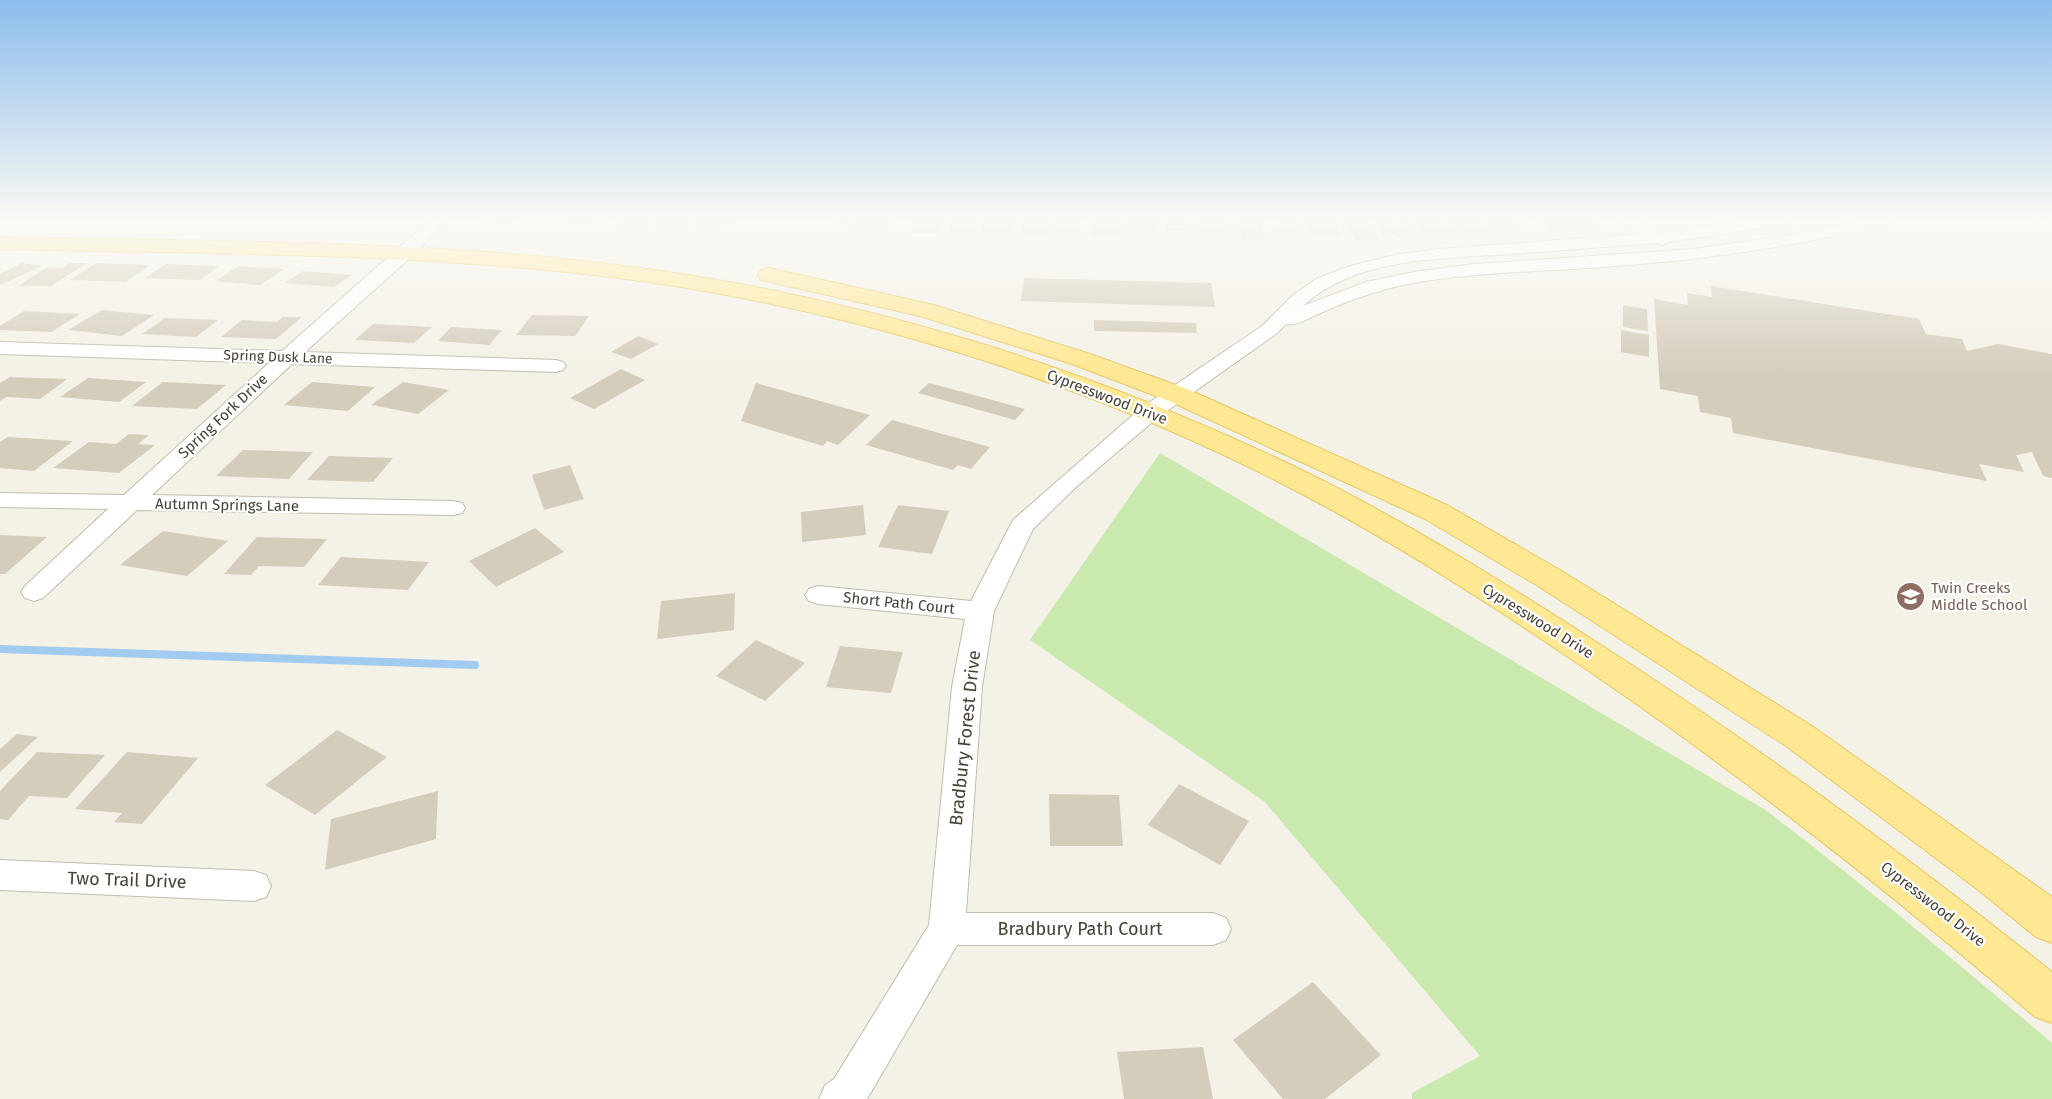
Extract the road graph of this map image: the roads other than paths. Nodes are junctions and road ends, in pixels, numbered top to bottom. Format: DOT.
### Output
graph roads {
  1 [pos="385,270"];
  2 [pos="610,270"];
  3 [pos="729,270"];
  4 [pos="1355,270"];
  5 [pos="1482,270"];
  6 [pos="792,280"];
  7 [pos="772,297"];
  8 [pos="1269,330"];
  9 [pos="0,348"];
  10 [pos="287,357"];
  11 [pos="556,366"];
  12 [pos="1164,404"];
  13 [pos="0,500"];
  14 [pos="128,503"];
  15 [pos="453,508"];
  16 [pos="1549,578"];
  17 [pos="34,592"];
  18 [pos="818,595"];
  19 [pos="1505,598"];
  20 [pos="980,611"];
  21 [pos="0,875"];
  22 [pos="254,886"];
  23 [pos="2052,923"];
  24 [pos="947,929"];
  25 [pos="1213,929"];
  26 [pos="2052,1001"];
  27 [pos="839,1099"];
  1 -- 10 [label="street, Spring Fork Drive"];
  2 -- 7 [label="main road, Cypresswood Drive"];
  3 -- 6 [label="main road, Cypresswood Drive"];
  4 -- 8 [label="street"];
  5 -- 8 [label="street"];
  6 -- 7 [label="main road"];
  6 -- 12 [label="main road, Cypresswood Drive"];
  7 -- 12 [label="main road, Cypresswood Drive"];
  8 -- 12 [label="street, Bradbury Forest Drive"];
  9 -- 10 [label="street, Spring Dusk Lane"];
  10 -- 11 [label="street, Spring Dusk Lane"];
  10 -- 14 [label="street, Spring Fork Drive"];
  12 -- 16 [label="main road, Cypresswood Drive"];
  12 -- 19 [label="main road, Cypresswood Drive"];
  12 -- 20 [label="street, Bradbury Forest Drive"];
  13 -- 14 [label="street, Autumn Springs Lane"];
  14 -- 15 [label="street, Autumn Springs Lane"];
  14 -- 17 [label="street, Spring Fork Drive"];
  16 -- 19 [label="main road"];
  16 -- 23 [label="main road, Cypresswood Drive"];
  18 -- 20 [label="street, Short Path Court"];
  19 -- 26 [label="main road, Cypresswood Drive"];
  20 -- 24 [label="street, Bradbury Forest Drive"];
  21 -- 22 [label="street, Two Trail Drive"];
  24 -- 25 [label="street, Bradbury Path Court"];
  24 -- 27 [label="street, Bradbury Forest Drive"];
}
